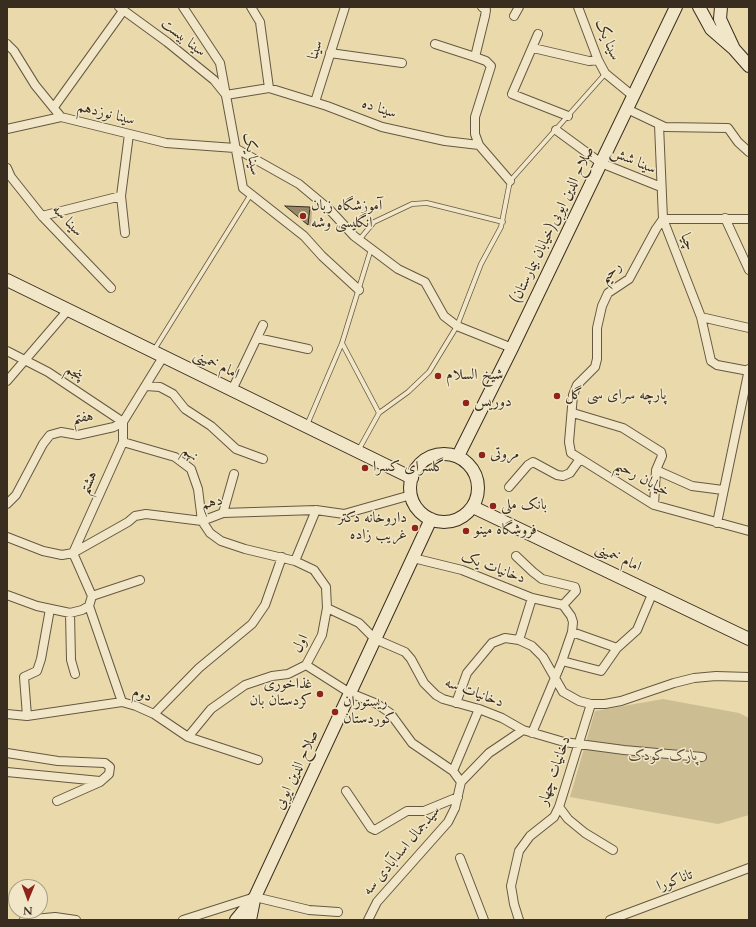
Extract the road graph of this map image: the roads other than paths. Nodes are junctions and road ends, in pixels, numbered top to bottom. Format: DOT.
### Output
graph roads {
  1 [pos="183,7"];
  2 [pos="251,7"];
  3 [pos="345,7"];
  4 [pos="482,7"];
  5 [pos="519,7"];
  6 [pos="578,7"];
  7 [pos="676,7"];
  8 [pos="698,7"];
  9 [pos="721,7"];
  10 [pos="121,9"];
  11 [pos="514,16"];
  12 [pos="538,34"];
  13 [pos="7,44"];
  14 [pos="435,44"];
  15 [pos="532,48"];
  16 [pos="734,49"];
  17 [pos="330,53"];
  18 [pos="475,57"];
  19 [pos="598,60"];
  20 [pos="402,63"];
  21 [pos="749,66"];
  22 [pos="605,73"];
  23 [pos="269,88"];
  24 [pos="226,95"];
  25 [pos="633,96"];
  26 [pos="315,102"];
  27 [pos="54,107"];
  28 [pos="627,109"];
  29 [pos="568,116"];
  30 [pos="61,117"];
  31 [pos="659,125"];
  32 [pos="7,129"];
  33 [pos="556,130"];
  34 [pos="129,134"];
  35 [pos="479,145"];
  36 [pos="235,148"];
  37 [pos="749,152"];
  38 [pos="601,163"];
  39 [pos="7,168"];
  40 [pos="510,180"];
  41 [pos="661,187"];
  42 [pos="251,194"];
  43 [pos="121,196"];
  44 [pos="42,216"];
  45 [pos="725,218"];
  46 [pos="663,219"];
  47 [pos="749,219"];
  48 [pos="502,222"];
  49 [pos="125,234"];
  50 [pos="359,240"];
  51 [pos="371,249"];
  52 [pos="749,270"];
  53 [pos="7,280"];
  54 [pos="110,288"];
  55 [pos="358,290"];
  56 [pos="68,310"];
  57 [pos="701,317"];
  58 [pos="263,324"];
  59 [pos="457,326"];
  60 [pos="749,328"];
  61 [pos="257,338"];
  62 [pos="342,343"];
  63 [pos="512,348"];
  64 [pos="308,350"];
  65 [pos="7,351"];
  66 [pos="158,354"];
  67 [pos="23,361"];
  68 [pos="749,370"];
  69 [pos="7,381"];
  70 [pos="146,386"];
  71 [pos="232,390"];
  72 [pos="379,413"];
  73 [pos="573,413"];
  74 [pos="123,422"];
  75 [pos="306,427"];
  76 [pos="123,442"];
  77 [pos="358,452"];
  78 [pos="571,453"];
  79 [pos="458,456"];
  80 [pos="263,459"];
  81 [pos="580,459"];
  82 [pos="656,470"];
  83 [pos="234,474"];
  84 [pos="412,478"];
  85 [pos="509,487"];
  86 [pos="723,490"];
  87 [pos="411,496"];
  88 [pos="7,504"];
  89 [pos="654,505"];
  90 [pos="473,506"];
  91 [pos="316,510"];
  92 [pos="223,513"];
  93 [pos="431,519"];
  94 [pos="202,521"];
  95 [pos="717,523"];
  96 [pos="749,531"];
  97 [pos="7,537"];
  98 [pos="73,553"];
  99 [pos="516,556"];
  100 [pos="282,557"];
  101 [pos="413,558"];
  102 [pos="295,561"];
  103 [pos="140,580"];
  104 [pos="653,592"];
  105 [pos="7,595"];
  106 [pos="92,596"];
  107 [pos="532,598"];
  108 [pos="562,605"];
  109 [pos="89,606"];
  110 [pos="327,608"];
  111 [pos="50,610"];
  112 [pos="70,613"];
  113 [pos="572,632"];
  114 [pos="375,639"];
  115 [pos="749,639"];
  116 [pos="519,640"];
  117 [pos="617,648"];
  118 [pos="562,661"];
  119 [pos="306,665"];
  120 [pos="75,674"];
  121 [pos="749,677"];
  122 [pos="554,679"];
  123 [pos="350,693"];
  124 [pos="122,702"];
  125 [pos="456,703"];
  126 [pos="591,704"];
  127 [pos="479,709"];
  128 [pos="7,714"];
  129 [pos="154,714"];
  130 [pos="27,716"];
  131 [pos="523,730"];
  132 [pos="532,733"];
  133 [pos="188,737"];
  134 [pos="579,745"];
  135 [pos="7,753"];
  136 [pos="702,757"];
  137 [pos="258,760"];
  138 [pos="454,771"];
  139 [pos="7,772"];
  140 [pos="100,782"];
  141 [pos="461,782"];
  142 [pos="346,791"];
  143 [pos="458,797"];
  144 [pos="56,801"];
  145 [pos="559,807"];
  146 [pos="613,850"];
  147 [pos="460,858"];
  148 [pos="749,868"];
  149 [pos="254,897"];
  150 [pos="338,912"];
  151 [pos="24,920"];
  152 [pos="76,920"];
  153 [pos="183,920"];
  154 [pos="236,920"];
  155 [pos="250,920"];
  156 [pos="368,920"];
  157 [pos="484,920"];
  158 [pos="519,920"];
  159 [pos="610,920"];
  1 -- 24 [label="street, سینا یک"];
  2 -- 23 [label="street"];
  3 -- 17 [label="street, سینا"];
  4 -- 18 [label="street"];
  5 -- 11 [label="street"];
  6 -- 19 [label="street, سینا یک"];
  7 -- 25 [label="main road, صلاح الدین ایوبی(خیابان بیمارستان)"];
  8 -- 16 [label="main road"];
  9 -- 16 [label="main road"];
  10 -- 24 [label="street, سینا بیست"];
  10 -- 27 [label="street"];
  12 -- 15 [label="street"];
  13 -- 27 [label="street, سینا نوزدهم"];
  14 -- 18 [label="street"];
  15 -- 19 [label="street"];
  15 -- 29 [label="street"];
  16 -- 21 [label="main road"];
  17 -- 20 [label="street"];
  17 -- 26 [label="street, سینا"];
  18 -- 35 [label="street"];
  19 -- 22 [label="street, سینا یک"];
  22 -- 25 [label="street, سینا یک"];
  22 -- 29 [label="lane"];
  23 -- 24 [label="street, سینا ده"];
  23 -- 26 [label="street, سینا ده"];
  24 -- 36 [label="street, سینا یک"];
  25 -- 28 [label="main road, صلاح الدین ایوبی(خیابان بیمارستان)"];
  26 -- 35 [label="street, سینا ده"];
  27 -- 30 [label="street, سینا نوزدهم"];
  28 -- 31 [label="street"];
  28 -- 38 [label="main road, صلاح الدین ایوبی(خیابان بیمارستان)"];
  29 -- 33 [label="lane"];
  30 -- 32 [label="street"];
  30 -- 34 [label="street, سینا نوزدهم"];
  31 -- 37 [label="street"];
  31 -- 41 [label="street, چیا"];
  33 -- 38 [label="street, سینا شش"];
  33 -- 40 [label="lane"];
  34 -- 36 [label="street, سینا نوزدهم"];
  34 -- 43 [label="street"];
  35 -- 40 [label="street"];
  36 -- 42 [label="street, سینا یک"];
  36 -- 50 [label="street"];
  38 -- 41 [label="street, سینا شش"];
  38 -- 63 [label="main road, صلاح الدین ایوبی(خیابان بیمارستان)"];
  39 -- 44 [label="street, سینا سه"];
  40 -- 48 [label="lane"];
  41 -- 46 [label="street, چیا"];
  42 -- 55 [label="street, سینا یک"];
  42 -- 66 [label="lane"];
  43 -- 44 [label="street"];
  43 -- 49 [label="street"];
  44 -- 54 [label="street, سینا سه"];
  45 -- 46 [label="street"];
  45 -- 47 [label="street"];
  45 -- 52 [label="street"];
  46 -- 57 [label="street, چیا"];
  46 -- 73 [label="street, رحیم"];
  48 -- 50 [label="lane"];
  48 -- 59 [label="lane"];
  50 -- 51 [label="street"];
  51 -- 55 [label="lane"];
  51 -- 59 [label="street"];
  53 -- 56 [label="main road, امام خمینی"];
  55 -- 62 [label="lane"];
  56 -- 66 [label="main road, امام خمینی"];
  56 -- 67 [label="street"];
  57 -- 60 [label="street"];
  57 -- 68 [label="street, چیا"];
  58 -- 61 [label="street"];
  59 -- 63 [label="street"];
  59 -- 72 [label="lane"];
  61 -- 64 [label="street"];
  61 -- 71 [label="street"];
  62 -- 72 [label="lane"];
  62 -- 75 [label="lane"];
  63 -- 79 [label="main road, صلاح الدین ایوبی(خیابان بیمارستان)"];
  65 -- 67 [label="street, پنجم"];
  66 -- 70 [label="street"];
  66 -- 71 [label="main road, امام خمینی"];
  67 -- 69 [label="street"];
  67 -- 74 [label="street, پنجم"];
  68 -- 86 [label="street"];
  70 -- 74 [label="street"];
  70 -- 80 [label="street"];
  71 -- 75 [label="main road, امام خمینی"];
  72 -- 77 [label="lane"];
  73 -- 78 [label="street, رحیم"];
  73 -- 82 [label="street"];
  74 -- 76 [label="street, هشتم"];
  74 -- 88 [label="street, هفتم"];
  75 -- 77 [label="main road, امام خمینی"];
  76 -- 94 [label="street, نهم"];
  76 -- 98 [label="street, هشتم"];
  77 -- 84 [label="main road, امام خمینی"];
  78 -- 81 [label="street, خیابان رحیم"];
  79 -- 84 [label="main road"];
  79 -- 90 [label="main road"];
  81 -- 85 [label="street"];
  81 -- 89 [label="street, خیابان رحیم"];
  82 -- 86 [label="street"];
  82 -- 89 [label="street"];
  83 -- 92 [label="street"];
  84 -- 87 [label="main road"];
  86 -- 95 [label="street"];
  87 -- 91 [label="street, دهم"];
  87 -- 93 [label="main road"];
  89 -- 95 [label="street, خیابان رحیم"];
  90 -- 93 [label="main road"];
  90 -- 104 [label="main road, امام خمینی"];
  91 -- 92 [label="street, دهم"];
  91 -- 102 [label="street"];
  92 -- 94 [label="street, دهم"];
  93 -- 101 [label="main road, صلاح الدین ایوبی"];
  94 -- 98 [label="street, دهم"];
  94 -- 100 [label="street, اول"];
  95 -- 96 [label="street, خیابان رحیم"];
  97 -- 98 [label="street, دهم"];
  98 -- 106 [label="street"];
  99 -- 108 [label="street"];
  100 -- 102 [label="street, اول"];
  100 -- 129 [label="street"];
  101 -- 107 [label="street, دخانیات یک"];
  101 -- 114 [label="main road, صلاح الدین ایوبی"];
  102 -- 110 [label="street, اول"];
  103 -- 106 [label="street"];
  104 -- 115 [label="main road, امام خمینی"];
  104 -- 117 [label="street"];
  105 -- 111 [label="street"];
  106 -- 109 [label="street"];
  107 -- 108 [label="street, دخانیات یک"];
  107 -- 116 [label="street"];
  108 -- 113 [label="street"];
  109 -- 112 [label="street"];
  109 -- 124 [label="street"];
  110 -- 114 [label="street, دخانیات سه"];
  110 -- 119 [label="street, اول"];
  111 -- 112 [label="street"];
  111 -- 130 [label="street"];
  112 -- 120 [label="street"];
  113 -- 117 [label="street"];
  113 -- 118 [label="street"];
  114 -- 123 [label="main road, صلاح الدین ایوبی"];
  114 -- 125 [label="street, دخانیات سه"];
  116 -- 122 [label="street"];
  116 -- 125 [label="street"];
  117 -- 118 [label="street"];
  118 -- 122 [label="street"];
  119 -- 123 [label="street"];
  119 -- 133 [label="street, اول"];
  121 -- 126 [label="street"];
  122 -- 126 [label="street"];
  122 -- 132 [label="street"];
  123 -- 138 [label="street"];
  123 -- 149 [label="main road, صلاح الدین ایوبی"];
  124 -- 129 [label="street, دوم"];
  124 -- 130 [label="street, دوم"];
  125 -- 127 [label="street, دخانیات سه"];
  126 -- 134 [label="street, دخانیات چهار"];
  127 -- 131 [label="street, دخانیات سه"];
  127 -- 138 [label="street"];
  128 -- 130 [label="street, دوم"];
  129 -- 133 [label="street, دوم"];
  131 -- 132 [label="street, دخانیات سه"];
  131 -- 141 [label="street"];
  132 -- 134 [label="street, دخانیات سه"];
  133 -- 137 [label="street, دوم"];
  134 -- 136 [label="street, دخانیات سه"];
  134 -- 145 [label="street, دخانیات چهار"];
  135 -- 140 [label="street"];
  138 -- 141 [label="street"];
  139 -- 140 [label="street"];
  140 -- 144 [label="street"];
  141 -- 143 [label="street, سیدجمال اسدآبادی سه"];
  142 -- 143 [label="street"];
  143 -- 156 [label="street, سیدجمال اسدآبادی سه"];
  145 -- 146 [label="street"];
  145 -- 158 [label="street, دخانیات چهار"];
  147 -- 157 [label="street"];
  148 -- 159 [label="street, تاناکورا"];
  149 -- 150 [label="street"];
  149 -- 153 [label="street"];
  149 -- 154 [label="main road, صلاح الدین ایوبی"];
  149 -- 155 [label="main road"];
  151 -- 152 [label="street"];
}
